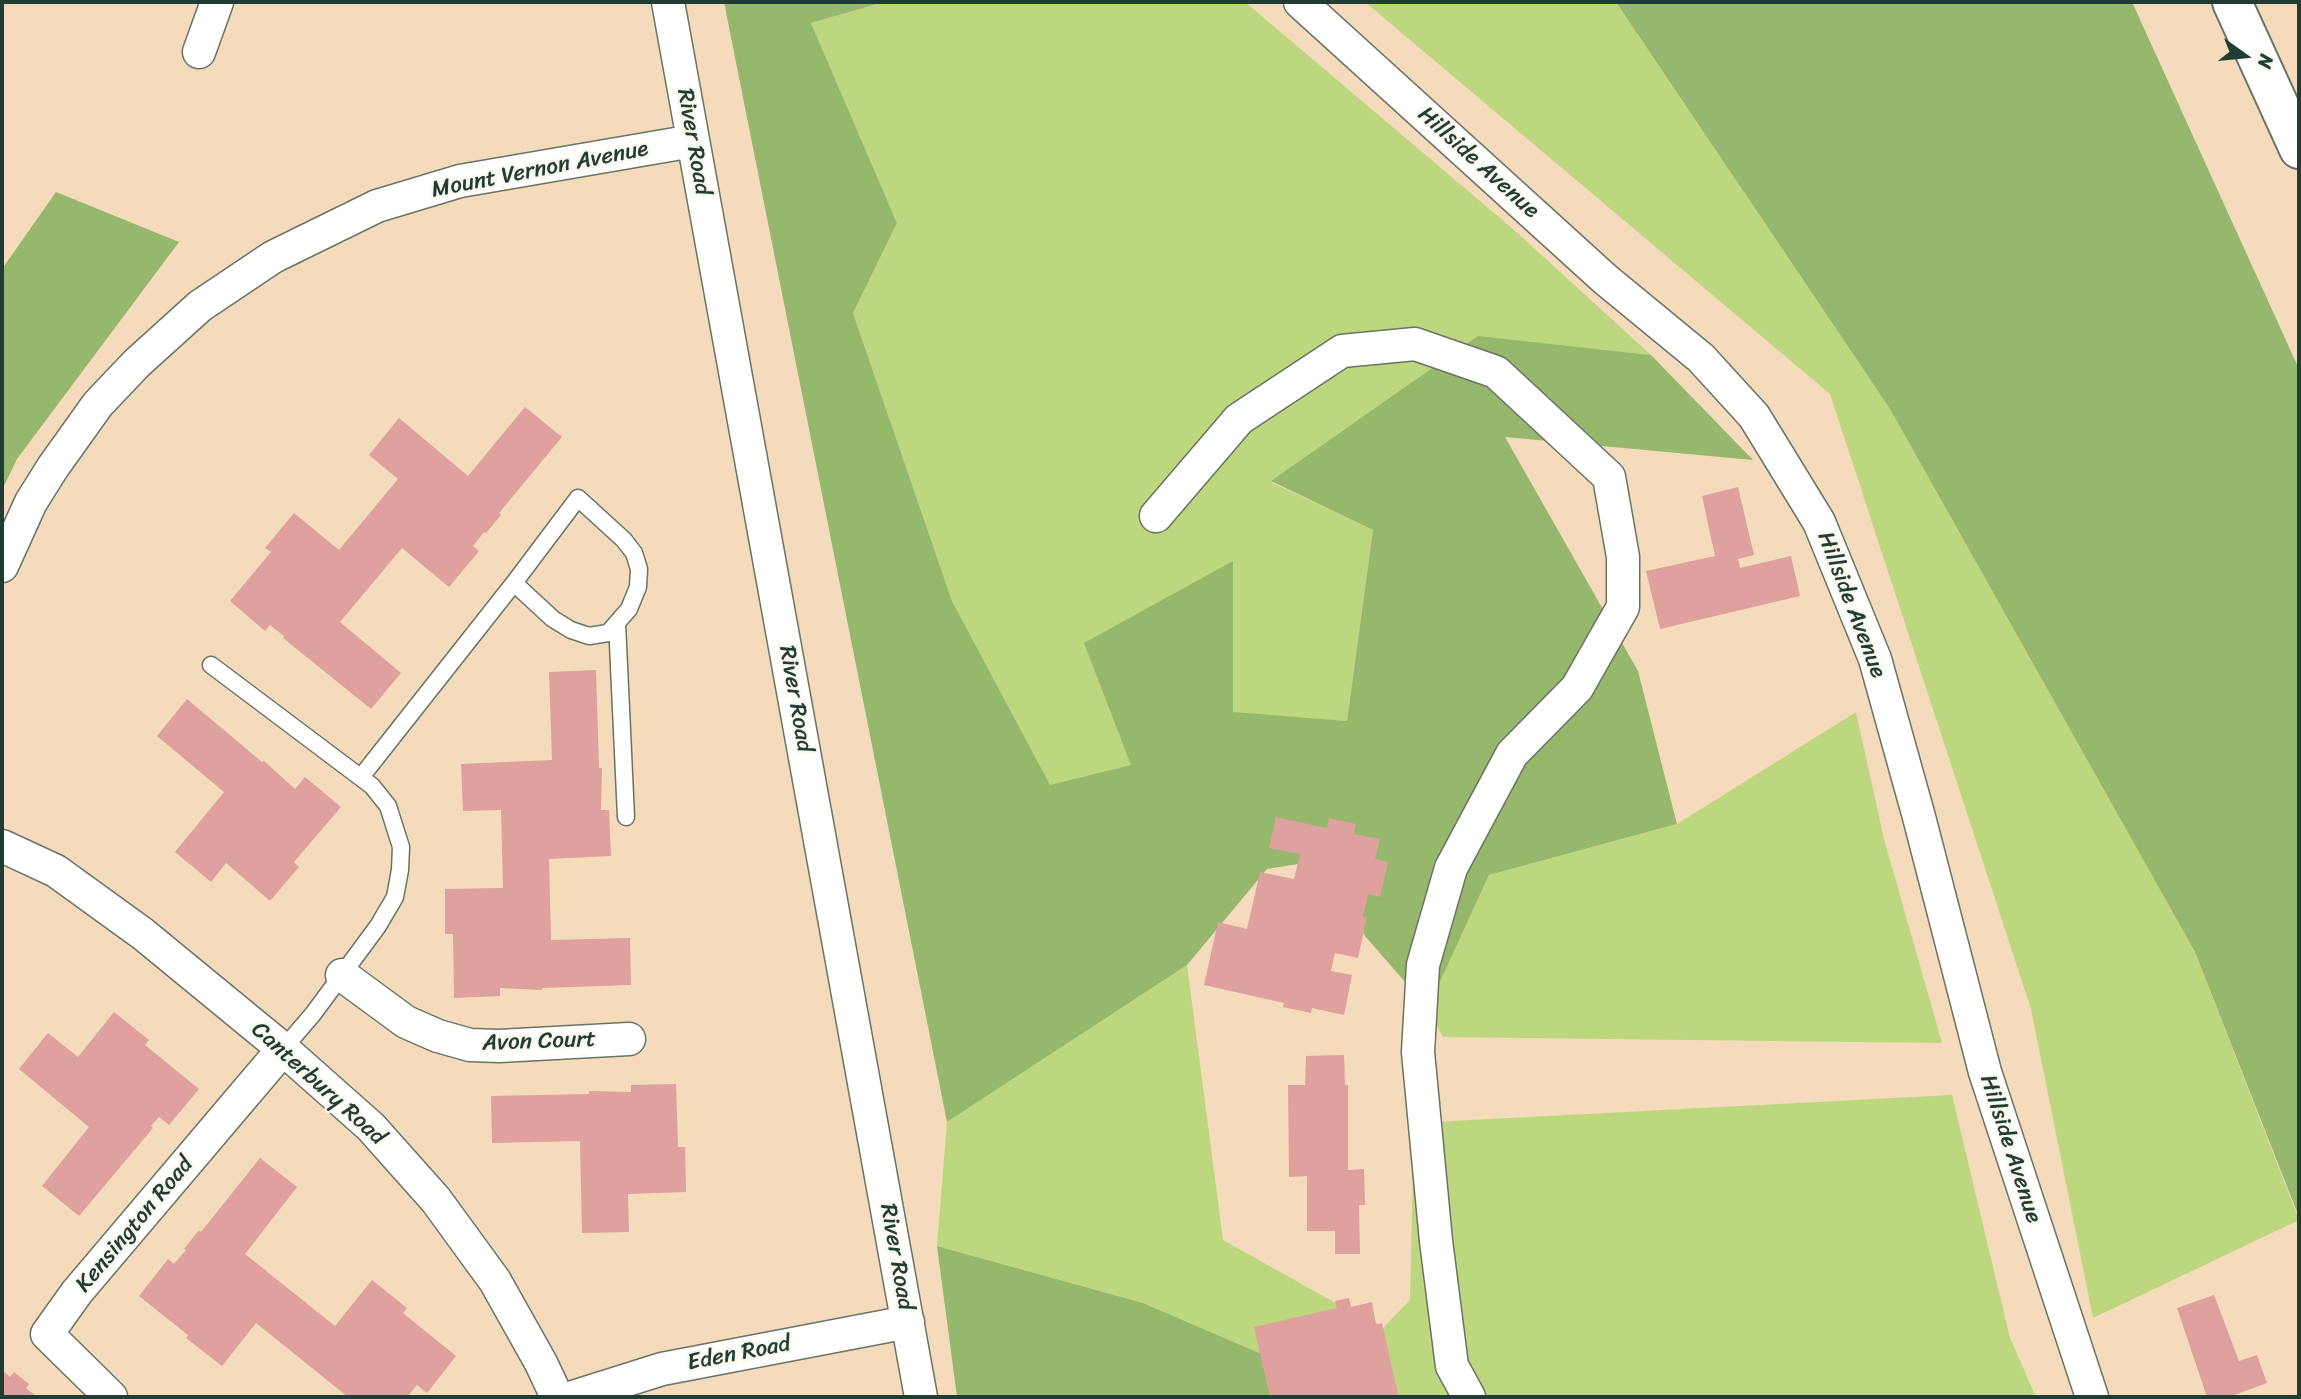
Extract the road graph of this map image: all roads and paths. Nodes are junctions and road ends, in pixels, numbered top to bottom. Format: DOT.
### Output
graph roads {
  1 [pos="217,2"];
  2 [pos="668,2"];
  3 [pos="1300,2"];
  4 [pos="2232,2"];
  5 [pos="199,52"];
  6 [pos="693,141"];
  7 [pos="2299,149"];
  8 [pos="1156,516"];
  9 [pos="2,566"];
  10 [pos="514,583"];
  11 [pos="617,623"];
  12 [pos="211,665"];
  13 [pos="360,777"];
  14 [pos="626,817"];
  15 [pos="2,846"];
  16 [pos="342,975"];
  17 [pos="629,1039"];
  18 [pos="283,1049"];
  19 [pos="908,1322"];
  20 [pos="111,1397"];
  21 [pos="557,1397"];
  22 [pos="573,1397"];
  23 [pos="921,1397"];
  24 [pos="1469,1397"];
  25 [pos="2092,1397"];
  1 -- 5 [label="street"];
  2 -- 6 [label="street, River Road"];
  3 -- 25 [label="street, Hillside Avenue"];
  4 -- 7 [label="main road"];
  6 -- 9 [label="street, Mount Vernon Avenue"];
  6 -- 19 [label="street, River Road"];
  8 -- 24 [label="street"];
  10 -- 11 [label="lane"];
  10 -- 11 [label="lane"];
  10 -- 13 [label="lane"];
  11 -- 14 [label="lane"];
  12 -- 13 [label="lane"];
  13 -- 16 [label="lane"];
  15 -- 18 [label="street, Canterbury Road"];
  16 -- 17 [label="street, Avon Court"];
  16 -- 18 [label="lane"];
  18 -- 20 [label="street, Kensington Road"];
  18 -- 21 [label="street, Canterbury Road"];
  19 -- 22 [label="street, Eden Road"];
  19 -- 23 [label="street, River Road"];
}
